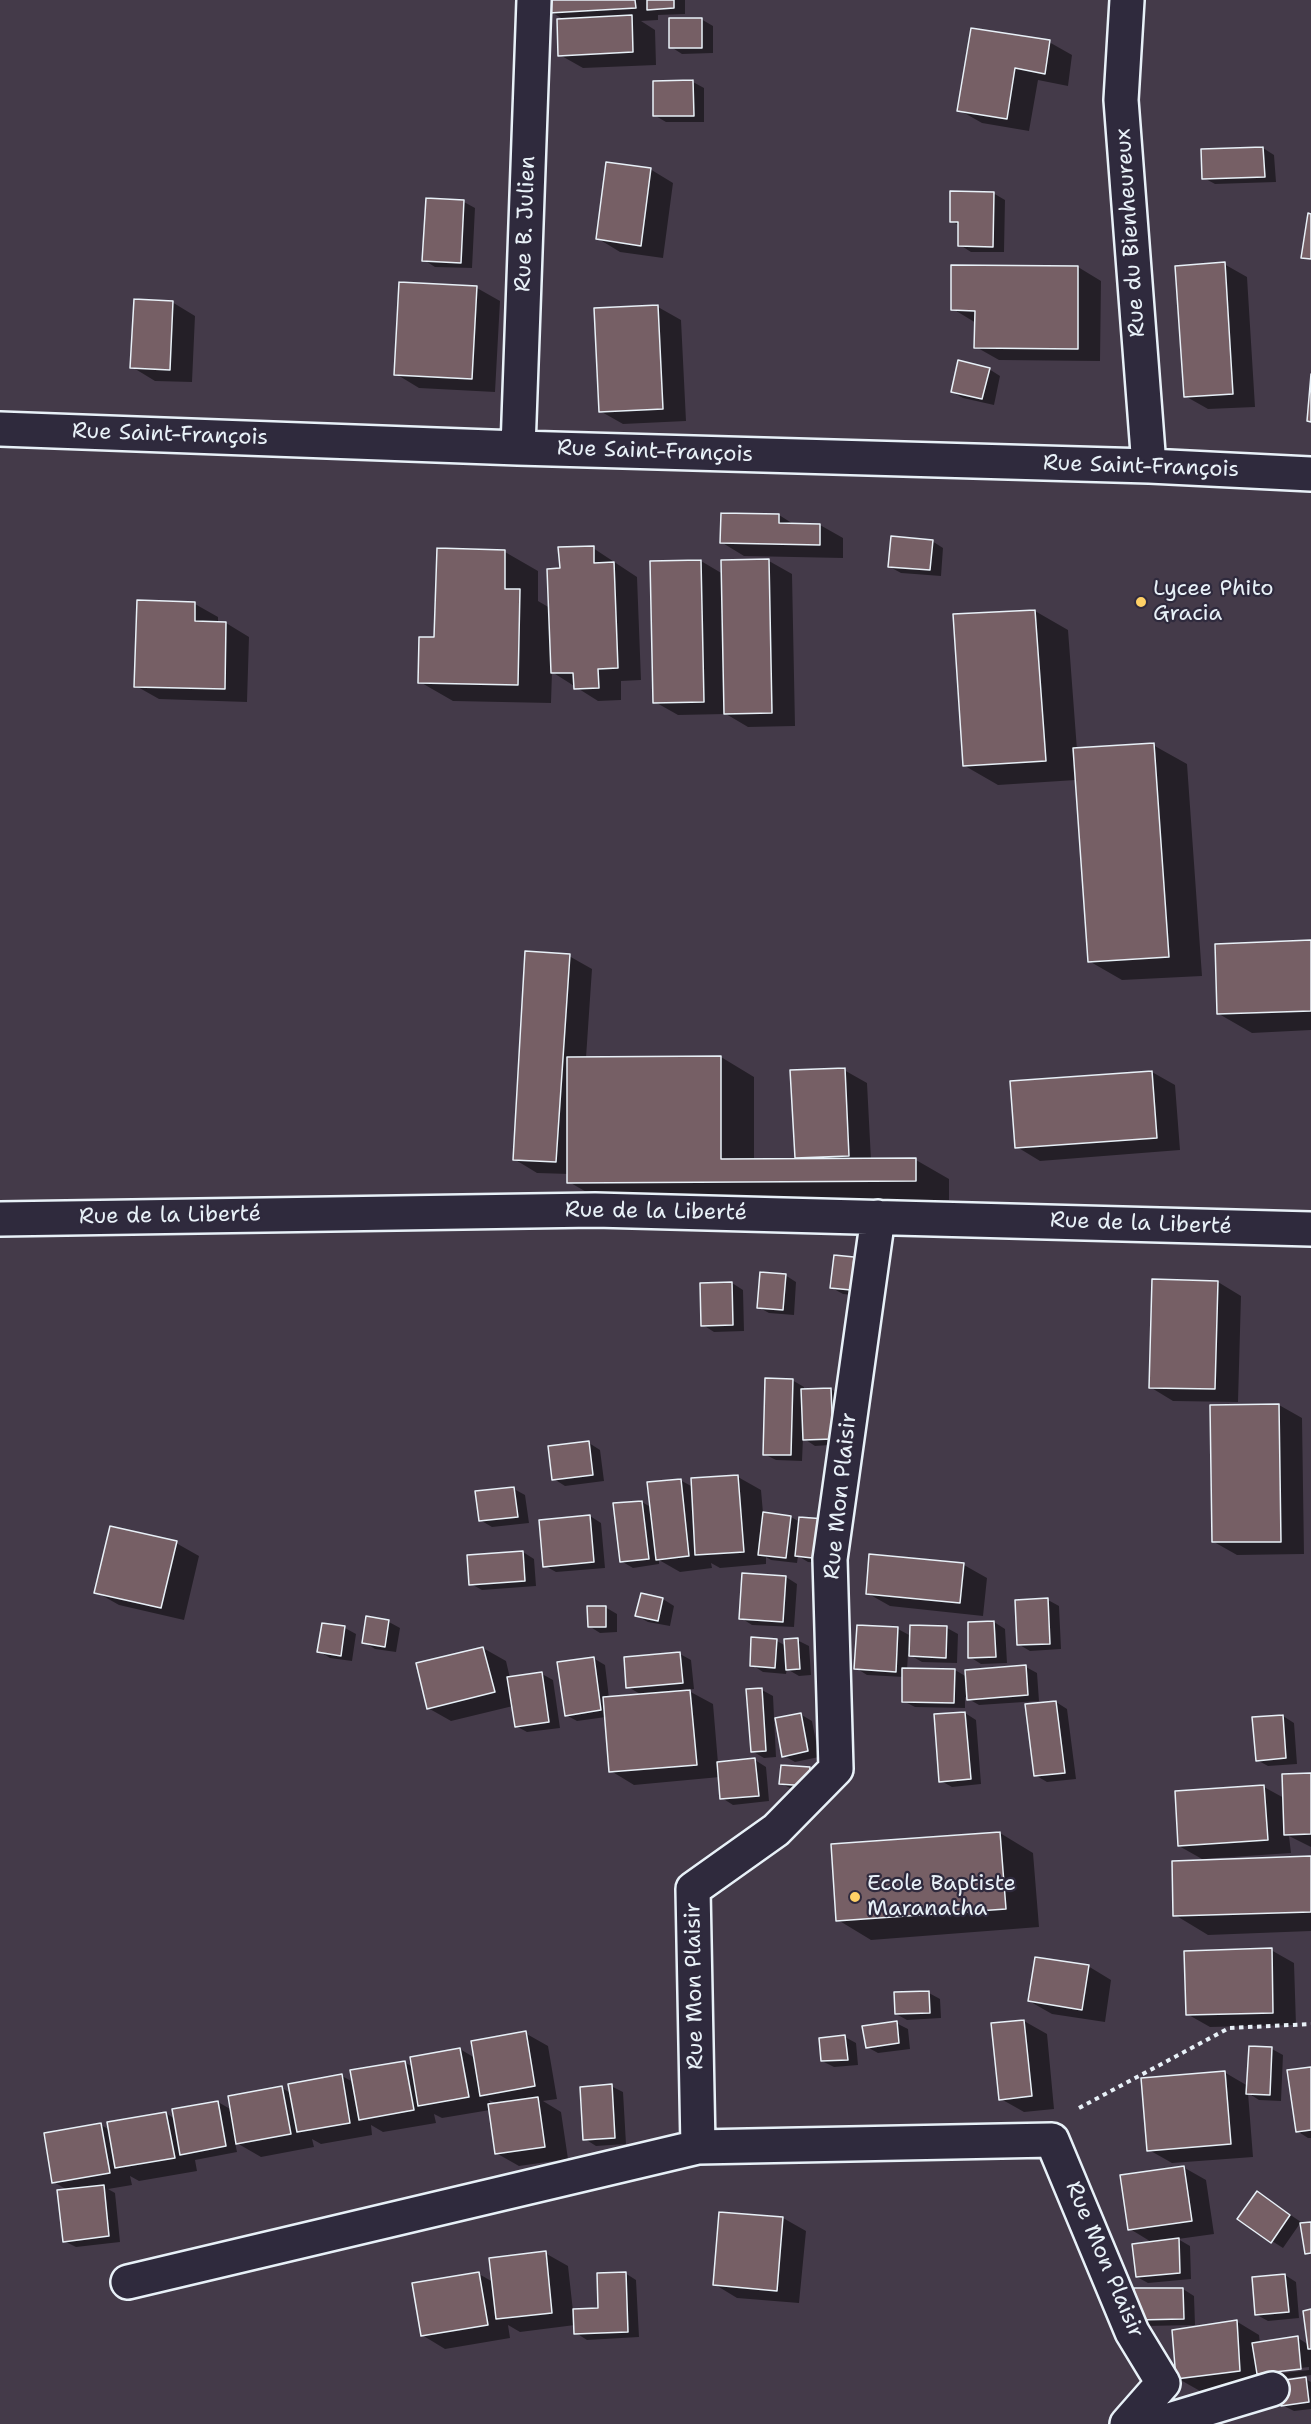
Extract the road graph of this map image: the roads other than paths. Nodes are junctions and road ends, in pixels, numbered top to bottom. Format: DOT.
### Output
graph roads {
  1 [pos="534,0"];
  2 [pos="1127,0"];
  3 [pos="0,429"];
  4 [pos="518,448"];
  5 [pos="1149,466"];
  6 [pos="1311,474"];
  7 [pos="878,1217"];
  8 [pos="0,1219"];
  9 [pos="1311,1229"];
  10 [pos="698,2147"];
  11 [pos="128,2282"];
  12 [pos="1272,2389"];
  13 [pos="1127,2424"];
  14 [pos="1156,2424"];
  1 -- 4 [label="street, Rue B. Julien"];
  2 -- 5 [label="street, Rue du Bienheureux"];
  3 -- 4 [label="street, Rue Saint-François"];
  4 -- 5 [label="street, Rue Saint-François"];
  5 -- 6 [label="street, Rue Saint-François"];
  7 -- 8 [label="street, Rue de la Liberté"];
  7 -- 9 [label="street, Rue de la Liberté"];
  7 -- 10 [label="street, Rue Mon Plaisir"];
  10 -- 11 [label="street"];
  10 -- 13 [label="street, Rue Mon Plaisir"];
  12 -- 14 [label="street"];
}
